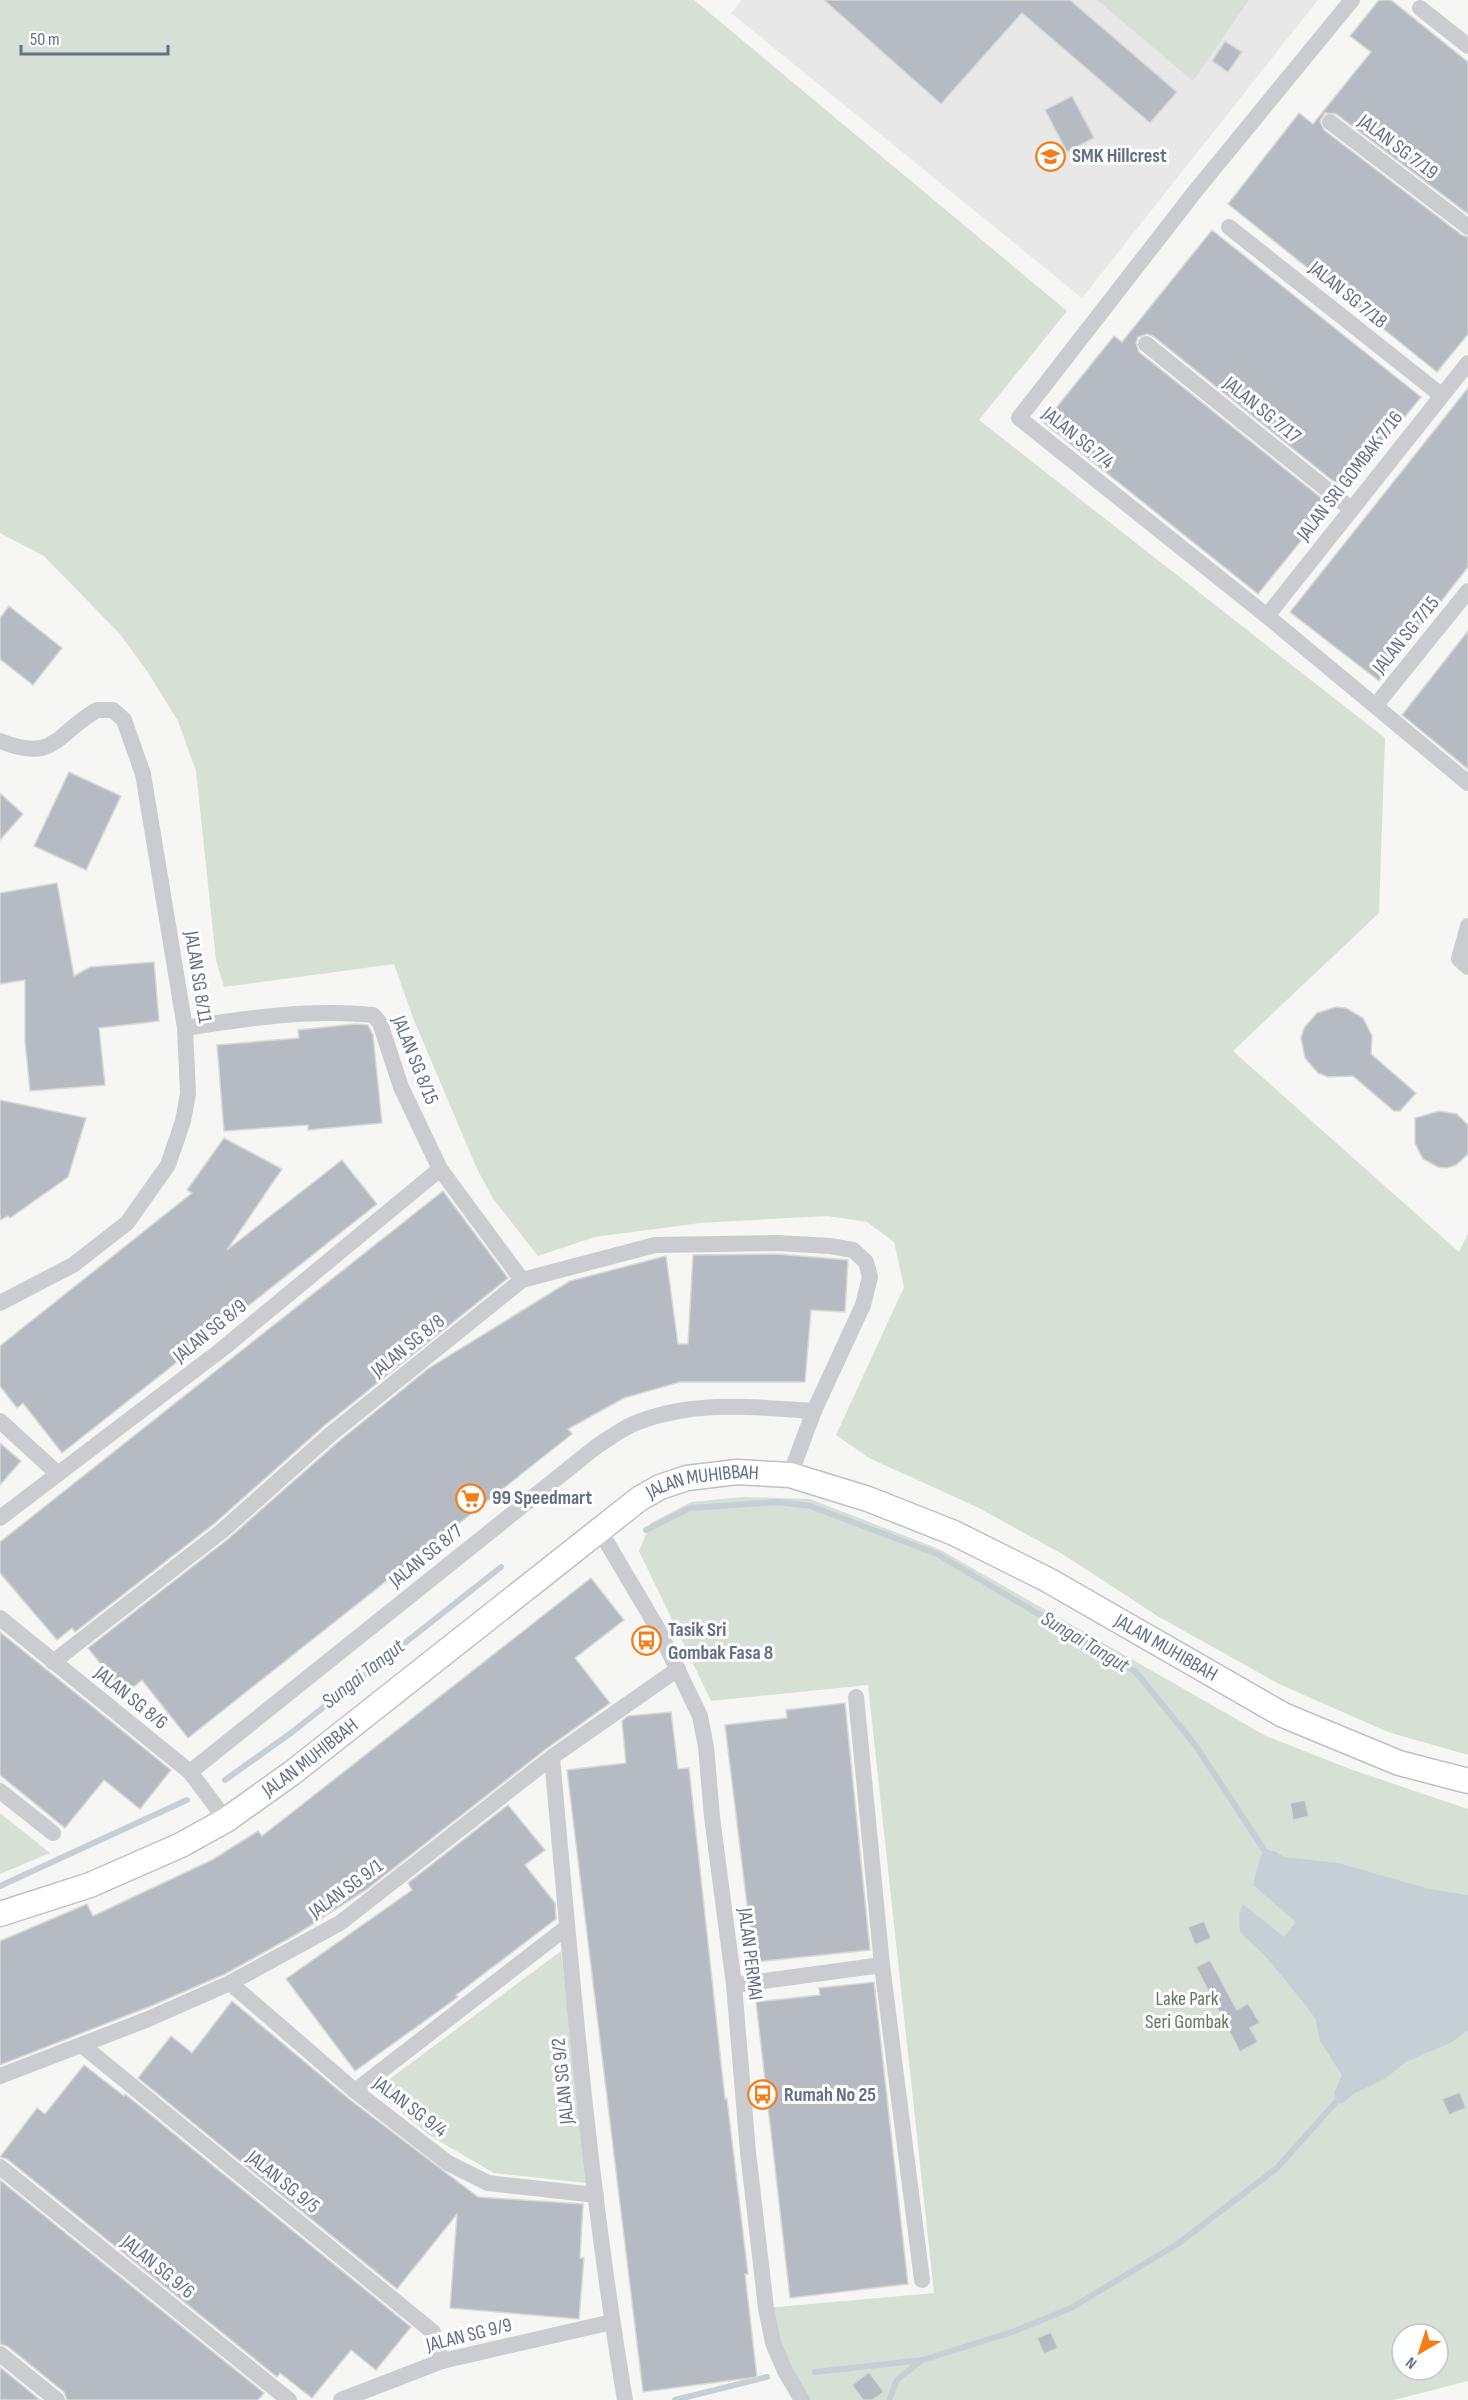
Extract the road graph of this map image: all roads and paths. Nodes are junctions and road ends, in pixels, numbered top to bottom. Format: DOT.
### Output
graph roads {
  1 [pos="1352,0"];
  2 [pos="1420,8"];
  3 [pos="1468,46"];
  4 [pos="1330,122"];
  5 [pos="1229,227"];
  6 [pos="1468,227"];
  7 [pos="1146,344"];
  8 [pos="1468,363"];
  9 [pos="1441,395"];
  10 [pos="1351,509"];
  11 [pos="1466,599"];
  12 [pos="1267,616"];
  13 [pos="1376,705"];
  14 [pos="0,741"];
  15 [pos="1468,783"];
  16 [pos="1468,926"];
  17 [pos="1468,967"];
  18 [pos="185,1028"];
  19 [pos="440,1169"];
  20 [pos="522,1280"];
  21 [pos="0,1303"];
  22 [pos="814,1411"];
  23 [pos="0,1421"];
  24 [pos="58,1474"];
  25 [pos="790,1475"];
  26 [pos="0,1518"];
  27 [pos="600,1531"];
  28 [pos="0,1618"];
  29 [pos="53,1662"];
  30 [pos="678,1669"];
  31 [pos="856,1697"];
  32 [pos="552,1757"];
  33 [pos="190,1772"];
  34 [pos="1468,1781"];
  35 [pos="0,1791"];
  36 [pos="226,1820"];
  37 [pos="53,1833"];
  38 [pos="0,1914"];
  39 [pos="567,1927"];
  40 [pos="882,1965"];
  41 [pos="230,1983"];
  42 [pos="734,1985"];
  43 [pos="83,2046"];
  44 [pos="0,2076"];
  45 [pos="355,2091"];
  46 [pos="0,2167"];
  47 [pos="596,2195"];
  48 [pos="922,2280"];
  49 [pos="612,2322"];
  50 [pos="0,2354"];
  51 [pos="442,2361"];
  52 [pos="57,2400"];
  53 [pos="289,2400"];
  54 [pos="341,2400"];
  55 [pos="625,2400"];
  56 [pos="802,2400"];
  1 -- 12 [label="street, JALAN SG 7/4"];
  2 -- 3 [label="street"];
  4 -- 6 [label="street, JALAN SG 7/19"];
  5 -- 9 [label="street, JALAN SG 7/18"];
  7 -- 10 [label="street, JALAN SG 7/17"];
  8 -- 9 [label="street, JALAN SRI GOMBAK 7/16"];
  9 -- 10 [label="street, JALAN SRI GOMBAK 7/16"];
  10 -- 12 [label="street, JALAN SRI GOMBAK 7/16"];
  11 -- 13 [label="street, JALAN SG 7/15"];
  12 -- 13 [label="street, JALAN SG 7/4"];
  13 -- 15 [label="street, JALAN SG 7/4"];
  14 -- 18 [label="street, JALAN SG 8/11"];
  16 -- 17 [label="street"];
  18 -- 19 [label="street, JALAN SG 8/15"];
  18 -- 21 [label="street, JALAN SG 8/11"];
  19 -- 20 [label="street, JALAN SG 8/15"];
  19 -- 24 [label="street, JALAN SG 8/9"];
  20 -- 22 [label="street, JALAN SG 8/8"];
  20 -- 29 [label="street, JALAN SG 8/8"];
  22 -- 25 [label="street"];
  22 -- 33 [label="street, JALAN SG 8/7"];
  23 -- 24 [label="street"];
  24 -- 26 [label="street, JALAN SG 8/9"];
  25 -- 27 [label="street, JALAN MUHIBBAH"];
  25 -- 34 [label="street, JALAN MUHIBBAH"];
  27 -- 30 [label="street, JALAN PERMAI"];
  27 -- 36 [label="street, JALAN MUHIBBAH"];
  28 -- 29 [label="street, JALAN SG 8/6"];
  29 -- 33 [label="street, JALAN SG 8/6"];
  30 -- 32 [label="street, JALAN SG 9/1"];
  30 -- 42 [label="street, JALAN PERMAI"];
  31 -- 40 [label="street"];
  32 -- 39 [label="street, JALAN SG 9/2"];
  32 -- 41 [label="street, JALAN SG 9/1"];
  33 -- 36 [label="street, JALAN SG 8/6"];
  35 -- 37 [label="street"];
  36 -- 38 [label="street, JALAN MUHIBBAH"];
  39 -- 45 [label="street"];
  39 -- 47 [label="street, JALAN SG 9/2"];
  40 -- 42 [label="street"];
  40 -- 48 [label="street"];
  41 -- 43 [label="street, JALAN SG 9/1"];
  41 -- 45 [label="street, JALAN SG 9/4"];
  42 -- 56 [label="street, JALAN PERMAI"];
  43 -- 44 [label="street, JALAN SG 9/1"];
  43 -- 51 [label="street, JALAN SG 9/5"];
  45 -- 47 [label="street, JALAN SG 9/4"];
  46 -- 53 [label="street, JALAN SG 9/6"];
  47 -- 49 [label="street, JALAN SG 9/2"];
  49 -- 51 [label="street, JALAN SG 9/9"];
  49 -- 55 [label="street, JALAN SG 9/2"];
  50 -- 52 [label="street"];
  51 -- 54 [label="street, JALAN SG 9/9"];
}
